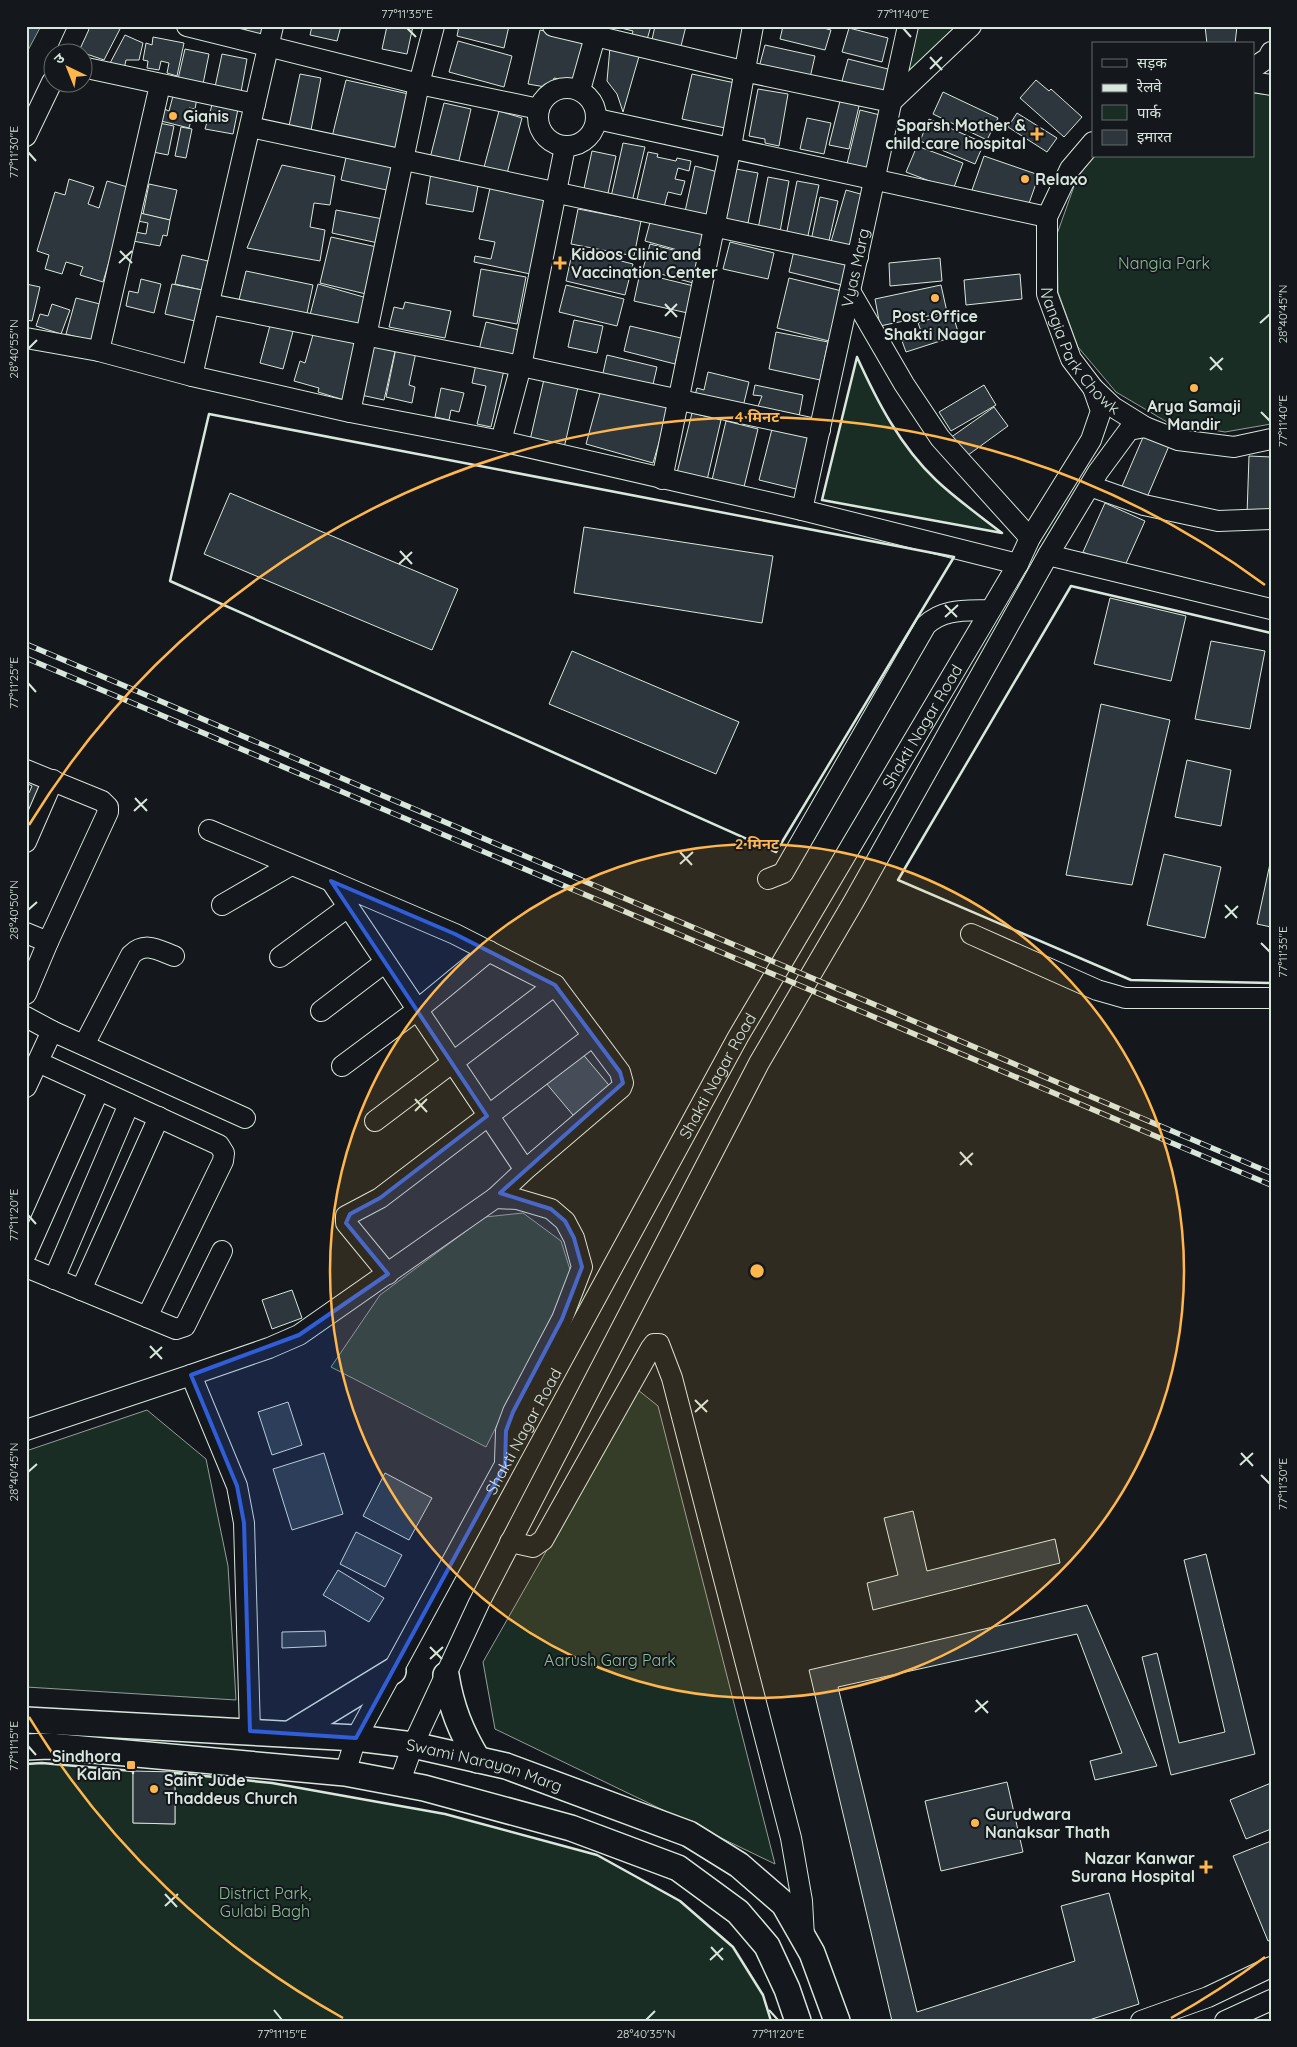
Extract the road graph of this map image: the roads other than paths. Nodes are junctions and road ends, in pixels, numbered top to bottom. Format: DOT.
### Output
graph roads {
  1 [pos="79,26"];
  2 [pos="187,26"];
  3 [pos="434,26"];
  4 [pos="553,26"];
  5 [pos="753,26"];
  6 [pos="908,26"];
  7 [pos="971,26"];
  8 [pos="598,31"];
  9 [pos="270,36"];
  10 [pos="71,42"];
  11 [pos="1271,52"];
  12 [pos="1254,67"];
  13 [pos="92,69"];
  14 [pos="743,71"];
  15 [pos="1254,82"];
  16 [pos="419,84"];
  17 [pos="160,85"];
  18 [pos="1271,85"];
  19 [pos="580,90"];
  20 [pos="47,92"];
  21 [pos="892,102"];
  22 [pos="255,104"];
  23 [pos="539,109"];
  24 [pos="597,118"];
  25 [pos="250,128"];
  26 [pos="26,136"];
  27 [pos="1092,143"];
  28 [pos="730,146"];
  29 [pos="565,147"];
  30 [pos="403,160"];
  31 [pos="875,178"];
  32 [pos="557,193"];
  33 [pos="1047,217"];
  34 [pos="713,226"];
  35 [pos="858,257"];
  36 [pos="850,291"];
  37 [pos="209,304"];
  38 [pos="366,336"];
  39 [pos="26,338"];
  40 [pos="99,351"];
  41 [pos="521,366"];
  42 [pos="192,376"];
  43 [pos="1093,388"];
  44 [pos="679,401"];
  45 [pos="350,412"];
  46 [pos="1145,427"];
  47 [pos="820,430"];
  48 [pos="1271,439"];
  49 [pos="501,441"];
  50 [pos="662,479"];
  51 [pos="1090,486"];
  52 [pos="802,510"];
  53 [pos="1271,519"];
  54 [pos="1030,538"];
  55 [pos="1048,555"];
  56 [pos="1018,564"];
  57 [pos="1271,609"];
  58 [pos="990,610"];
  59 [pos="26,770"];
  60 [pos="53,780"];
  61 [pos="209,830"];
  62 [pos="26,842"];
  63 [pos="291,865"];
  64 [pos="768,879"];
  65 [pos="331,882"];
  66 [pos="222,906"];
  67 [pos="348,907"];
  68 [pos="26,933"];
  69 [pos="971,934"];
  70 [pos="48,942"];
  71 [pos="489,951"];
  72 [pos="174,956"];
  73 [pos="280,957"];
  74 [pos="384,963"];
  75 [pos="555,986"];
  76 [pos="26,994"];
  77 [pos="1271,998"];
  78 [pos="321,1010"];
  79 [pos="416,1011"];
  80 [pos="26,1017"];
  81 [pos="52,1031"];
  82 [pos="593,1036"];
  83 [pos="84,1045"];
  84 [pos="38,1062"];
  85 [pos="451,1064"];
  86 [pos="342,1066"];
  87 [pos="26,1087"];
  88 [pos="99,1090"];
  89 [pos="129,1104"];
  90 [pos="487,1116"];
  91 [pos="159,1117"];
  92 [pos="245,1118"];
  93 [pos="375,1121"];
  94 [pos="525,1170"];
  95 [pos="496,1198"];
  96 [pos="222,1251"];
  97 [pos="26,1254"];
  98 [pos="26,1267"];
  99 [pos="388,1274"];
  100 [pos="54,1279"];
  101 [pos="81,1290"];
  102 [pos="147,1317"];
  103 [pos="191,1375"];
  104 [pos="26,1430"];
  105 [pos="505,1464"];
  106 [pos="510,1542"];
  107 [pos="393,1671"];
  108 [pos="446,1675"];
  109 [pos="26,1720"];
  110 [pos="250,1731"];
  111 [pos="290,1734"];
  112 [pos="356,1738"];
  113 [pos="413,1745"];
  114 [pos="26,1747"];
  115 [pos="478,1760"];
  116 [pos="345,1773"];
  117 [pos="399,1784"];
  118 [pos="805,1940"];
  119 [pos="1271,1967"];
  120 [pos="1208,1997"];
  121 [pos="1271,2000"];
  122 [pos="798,2021"];
  123 [pos="837,2021"];
  124 [pos="1142,2021"];
  125 [pos="1215,2021"];
  126 [pos="1225,2021"];
  1 -- 10 [label="street"];
  2 -- 9 [label="street"];
  3 -- 16 [label="street"];
  4 -- 8 [label="street"];
  5 -- 14 [label="street"];
  6 -- 21 [label="street, Vyas Marg"];
  7 -- 21 [label="street"];
  8 -- 14 [label="street"];
  8 -- 19 [label="street"];
  9 -- 16 [label="street"];
  9 -- 22 [label="street"];
  11 -- 12 [label="street"];
  13 -- 17 [label="street"];
  14 -- 21 [label="street"];
  14 -- 28 [label="street"];
  15 -- 18 [label="street"];
  16 -- 23 [label="street"];
  16 -- 30 [label="street"];
  17 -- 22 [label="street"];
  17 -- 40 [label="street"];
  19 -- 23 [label="street"];
  19 -- 24 [label="street"];
  20 -- 26 [label="street"];
  21 -- 31 [label="street, Vyas Marg"];
  22 -- 25 [label="street"];
  23 -- 29 [label="street"];
  24 -- 28 [label="street"];
  24 -- 29 [label="street"];
  25 -- 30 [label="street"];
  25 -- 37 [label="street"];
  27 -- 33 [label="street, Nangia Park Chowk"];
  28 -- 31 [label="street"];
  28 -- 34 [label="street"];
  29 -- 32 [label="street"];
  30 -- 32 [label="street"];
  30 -- 38 [label="street"];
  31 -- 33 [label="street"];
  31 -- 35 [label="street, Vyas Marg"];
  32 -- 34 [label="street"];
  32 -- 41 [label="street"];
  33 -- 43 [label="street, Nangia Park Chowk"];
  34 -- 35 [label="street"];
  34 -- 44 [label="street"];
  35 -- 36 [label="street, Vyas Marg"];
  36 -- 47 [label="street, Vyas Marg"];
  36 -- 54 [label="street"];
  37 -- 38 [label="street"];
  37 -- 42 [label="street"];
  38 -- 41 [label="street"];
  38 -- 45 [label="street"];
  39 -- 40 [label="street"];
  40 -- 42 [label="street"];
  41 -- 44 [label="street"];
  41 -- 49 [label="street"];
  42 -- 45 [label="street"];
  43 -- 46 [label="street, Nangia Park Chowk"];
  43 -- 54 [label="street, Shakti Nagar Road"];
  44 -- 47 [label="street"];
  44 -- 50 [label="street"];
  45 -- 49 [label="street"];
  46 -- 48 [label="street, Nangia Park Chowk"];
  46 -- 51 [label="street, Shakti Nagar Road"];
  47 -- 52 [label="street, Vyas Marg"];
  49 -- 50 [label="street"];
  50 -- 52 [label="street"];
  51 -- 53 [label="street"];
  51 -- 55 [label="street, Shakti Nagar Road"];
  52 -- 56 [label="street"];
  54 -- 56 [label="street, Shakti Nagar Road"];
  55 -- 57 [label="street"];
  55 -- 106 [label="street, Shakti Nagar Road"];
  56 -- 58 [label="street, Shakti Nagar Road"];
  58 -- 64 [label="street"];
  58 -- 105 [label="street, Shakti Nagar Road"];
  59 -- 60 [label="street"];
  60 -- 62 [label="street"];
  60 -- 70 [label="street"];
  61 -- 63 [label="street"];
  63 -- 65 [label="street"];
  63 -- 66 [label="street"];
  65 -- 67 [label="street"];
  65 -- 71 [label="street"];
  67 -- 73 [label="street"];
  67 -- 74 [label="street"];
  68 -- 70 [label="street"];
  69 -- 77 [label="street"];
  70 -- 76 [label="street"];
  71 -- 75 [label="street"];
  71 -- 79 [label="street"];
  72 -- 83 [label="street"];
  74 -- 78 [label="street"];
  74 -- 79 [label="street"];
  75 -- 82 [label="street"];
  75 -- 85 [label="street"];
  79 -- 85 [label="street"];
  79 -- 86 [label="street"];
  80 -- 81 [label="street"];
  81 -- 83 [label="street"];
  81 -- 84 [label="street"];
  82 -- 90 [label="street"];
  82 -- 94 [label="street"];
  83 -- 92 [label="street"];
  84 -- 87 [label="street"];
  84 -- 88 [label="street"];
  85 -- 90 [label="street"];
  85 -- 93 [label="street"];
  88 -- 89 [label="street"];
  88 -- 97 [label="street"];
  89 -- 91 [label="street"];
  89 -- 100 [label="street"];
  90 -- 94 [label="street"];
  90 -- 99 [label="street"];
  91 -- 101 [label="street"];
  91 -- 102 [label="street"];
  94 -- 95 [label="street"];
  95 -- 99 [label="street"];
  95 -- 105 [label="street"];
  96 -- 102 [label="street"];
  98 -- 100 [label="street"];
  99 -- 103 [label="street"];
  100 -- 101 [label="street"];
  101 -- 102 [label="street"];
  103 -- 104 [label="street"];
  103 -- 110 [label="street"];
  105 -- 107 [label="street, Shakti Nagar Road"];
  106 -- 108 [label="street, Shakti Nagar Road"];
  106 -- 118 [label="street"];
  107 -- 111 [label="main road"];
  107 -- 112 [label="street, Shakti Nagar Road"];
  108 -- 113 [label="street, Shakti Nagar Road"];
  108 -- 115 [label="main road"];
  109 -- 110 [label="main road, Swami Narayan Marg"];
  110 -- 111 [label="main road, Swami Narayan Marg"];
  111 -- 112 [label="main road, Swami Narayan Marg"];
  112 -- 113 [label="main road, Swami Narayan Marg"];
  112 -- 116 [label="street, Shakti Nagar Road"];
  113 -- 115 [label="main road, Swami Narayan Marg"];
  113 -- 117 [label="street, Shakti Nagar Road"];
  114 -- 116 [label="main road"];
  115 -- 118 [label="main road, Swami Narayan Marg"];
  116 -- 117 [label="main road"];
  117 -- 122 [label="main road"];
  118 -- 123 [label="main road, Swami Narayan Marg"];
  119 -- 120 [label="street"];
  120 -- 124 [label="street"];
  120 -- 125 [label="street"];
  121 -- 126 [label="street"];
}
